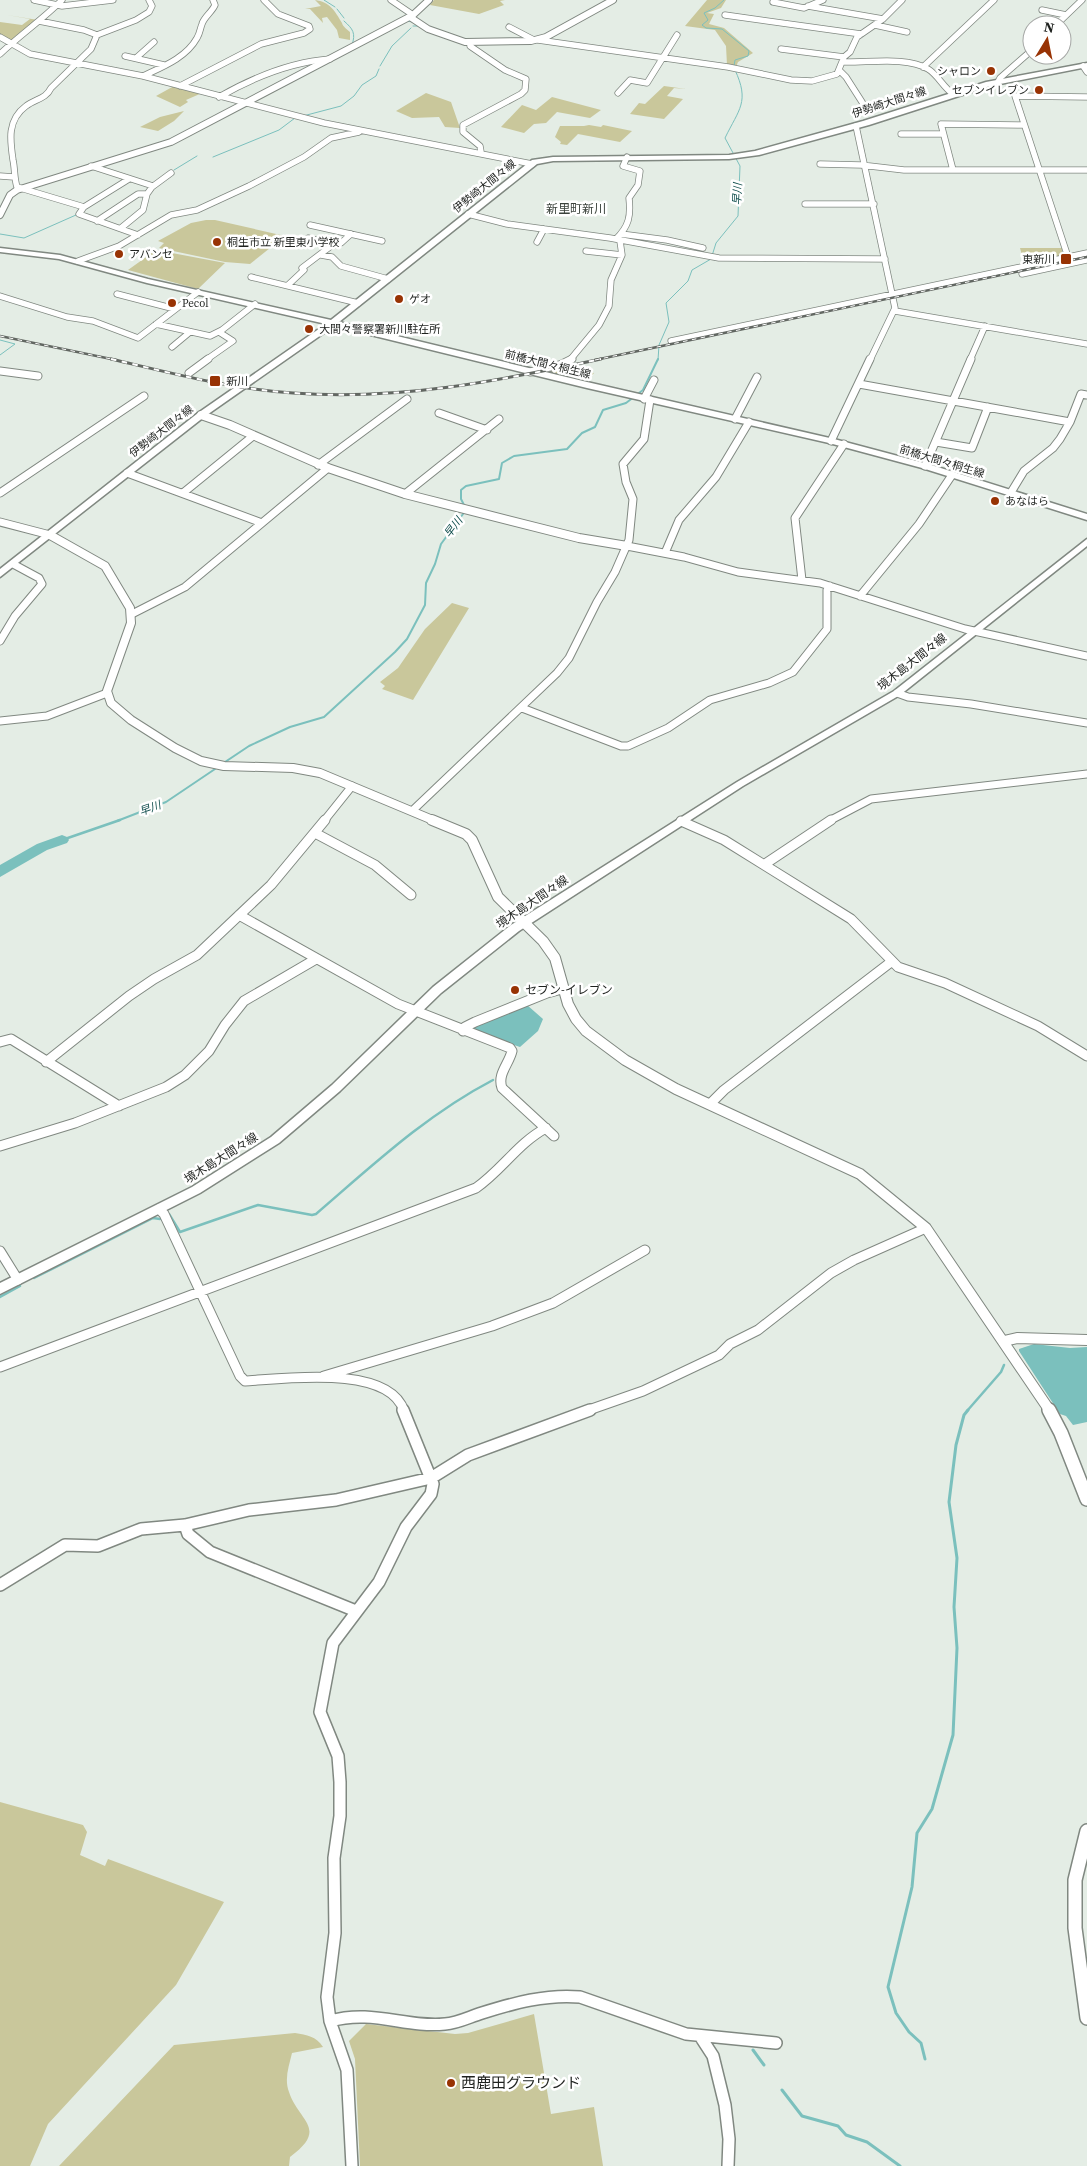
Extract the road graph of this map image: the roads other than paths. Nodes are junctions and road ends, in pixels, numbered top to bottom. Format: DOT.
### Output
graph roads {
  1 [pos="34,0"];
  2 [pos="62,0"];
  3 [pos="113,0"];
  4 [pos="149,0"];
  5 [pos="213,0"];
  6 [pos="264,0"];
  7 [pos="391,0"];
  8 [pos="429,0"];
  9 [pos="613,0"];
  10 [pos="823,0"];
  11 [pos="902,0"];
  12 [pos="994,0"];
  13 [pos="1082,0"];
  14 [pos="104,1"];
  15 [pos="773,2"];
  16 [pos="56,6"];
  17 [pos="808,6"];
  18 [pos="1042,10"];
  19 [pos="725,15"];
  20 [pos="1066,15"];
  21 [pos="412,16"];
  22 [pos="883,19"];
  23 [pos="39,21"];
  24 [pos="875,24"];
  25 [pos="509,27"];
  26 [pos="907,32"];
  27 [pos="860,34"];
  28 [pos="97,35"];
  29 [pos="677,35"];
  30 [pos="0,37"];
  31 [pos="536,40"];
  32 [pos="154,42"];
  33 [pos="470,43"];
  34 [pos="12,44"];
  35 [pos="781,49"];
  36 [pos="0,54"];
  37 [pos="124,56"];
  38 [pos="664,57"];
  39 [pos="136,58"];
  40 [pos="843,59"];
  41 [pos="1022,59"];
  42 [pos="330,60"];
  43 [pos="76,62"];
  44 [pos="164,65"];
  45 [pos="923,66"];
  46 [pos="1086,68"];
  47 [pos="839,70"];
  48 [pos="143,76"];
  49 [pos="998,82"];
  50 [pos="180,86"];
  51 [pos="618,93"];
  52 [pos="953,94"];
  53 [pos="219,97"];
  54 [pos="1087,97"];
  55 [pos="862,102"];
  56 [pos="244,104"];
  57 [pos="1024,125"];
  58 [pos="856,126"];
  59 [pos="364,130"];
  60 [pos="901,134"];
  61 [pos="944,134"];
  62 [pos="481,152"];
  63 [pos="626,157"];
  64 [pos="532,164"];
  65 [pos="820,164"];
  66 [pos="865,165"];
  67 [pos="92,166"];
  68 [pos="953,170"];
  69 [pos="1039,170"];
  70 [pos="1087,170"];
  71 [pos="171,173"];
  72 [pos="0,176"];
  73 [pos="14,177"];
  74 [pos="129,179"];
  75 [pos="153,186"];
  76 [pos="20,189"];
  77 [pos="147,194"];
  78 [pos="805,204"];
  79 [pos="874,204"];
  80 [pos="84,207"];
  81 [pos="468,214"];
  82 [pos="0,215"];
  83 [pos="97,221"];
  84 [pos="310,225"];
  85 [pos="121,228"];
  86 [pos="544,230"];
  87 [pos="351,234"];
  88 [pos="138,235"];
  89 [pos="308,238"];
  90 [pos="619,238"];
  91 [pos="382,241"];
  92 [pos="536,242"];
  93 [pos="335,245"];
  94 [pos="703,248"];
  95 [pos="0,250"];
  96 [pos="586,251"];
  97 [pos="1087,253"];
  98 [pos="321,255"];
  99 [pos="622,255"];
  100 [pos="1068,257"];
  101 [pos="885,259"];
  102 [pos="1087,260"];
  103 [pos="78,261"];
  104 [pos="251,277"];
  105 [pos="388,279"];
  106 [pos="288,285"];
  107 [pos="198,292"];
  108 [pos="117,294"];
  109 [pos="0,296"];
  110 [pos="893,298"];
  111 [pos="358,303"];
  112 [pos="255,304"];
  113 [pos="175,309"];
  114 [pos="895,311"];
  115 [pos="332,323"];
  116 [pos="156,324"];
  117 [pos="985,326"];
  118 [pos="190,332"];
  119 [pos="219,332"];
  120 [pos="671,342"];
  121 [pos="1087,344"];
  122 [pos="172,347"];
  123 [pos="0,371"];
  124 [pos="530,372"];
  125 [pos="189,373"];
  126 [pos="38,376"];
  127 [pos="757,377"];
  128 [pos="654,380"];
  129 [pos="859,384"];
  130 [pos="1087,395"];
  131 [pos="144,396"];
  132 [pos="642,398"];
  133 [pos="407,399"];
  134 [pos="953,401"];
  135 [pos="988,407"];
  136 [pos="439,413"];
  137 [pos="201,415"];
  138 [pos="499,419"];
  139 [pos="735,419"];
  140 [pos="749,422"];
  141 [pos="1070,422"];
  142 [pos="486,430"];
  143 [pos="253,436"];
  144 [pos="831,441"];
  145 [pos="936,442"];
  146 [pos="844,444"];
  147 [pos="318,465"];
  148 [pos="925,466"];
  149 [pos="328,468"];
  150 [pos="127,473"];
  151 [pos="952,475"];
  152 [pos="182,493"];
  153 [pos="0,494"];
  154 [pos="405,494"];
  155 [pos="1010,494"];
  156 [pos="1087,517"];
  157 [pos="0,522"];
  158 [pos="262,522"];
  159 [pos="50,535"];
  160 [pos="1087,542"];
  161 [pos="627,546"];
  162 [pos="665,553"];
  163 [pos="13,564"];
  164 [pos="0,574"];
  165 [pos="802,580"];
  166 [pos="830,586"];
  167 [pos="860,596"];
  168 [pos="132,614"];
  169 [pos="974,631"];
  170 [pos="0,642"];
  171 [pos="1087,656"];
  172 [pos="106,693"];
  173 [pos="897,693"];
  174 [pos="522,708"];
  175 [pos="0,721"];
  176 [pos="1087,722"];
  177 [pos="1087,774"];
  178 [pos="352,786"];
  179 [pos="412,812"];
  180 [pos="681,821"];
  181 [pos="315,834"];
  182 [pos="765,864"];
  183 [pos="411,895"];
  184 [pos="239,915"];
  185 [pos="523,923"];
  186 [pos="316,958"];
  187 [pos="891,962"];
  188 [pos="562,989"];
  189 [pos="414,1011"];
  190 [pos="463,1031"];
  191 [pos="0,1042"];
  192 [pos="1087,1056"];
  193 [pos="46,1062"];
  194 [pos="710,1104"];
  195 [pos="119,1106"];
  196 [pos="546,1128"];
  197 [pos="554,1136"];
  198 [pos="0,1146"];
  199 [pos="159,1209"];
  200 [pos="926,1228"];
  201 [pos="645,1250"];
  202 [pos="0,1251"];
  203 [pos="18,1280"];
  204 [pos="0,1290"];
  205 [pos="199,1291"];
  206 [pos="1087,1340"];
  207 [pos="1004,1341"];
  208 [pos="0,1367"];
  209 [pos="322,1377"];
  210 [pos="431,1478"];
  211 [pos="1087,1499"];
  212 [pos="185,1525"];
  213 [pos="0,1585"];
  214 [pos="356,1610"];
  215 [pos="1087,1831"];
  216 [pos="1087,2018"];
  217 [pos="330,2021"];
  218 [pos="700,2036"];
  219 [pos="776,2043"];
  220 [pos="352,2166"];
  221 [pos="728,2166"];
  1 -- 16 [label="street"];
  2 -- 16 [label="street"];
  3 -- 14 [label="street"];
  4 -- 28 [label="street"];
  5 -- 44 [label="street"];
  6 -- 50 [label="street"];
  7 -- 21 [label="street"];
  8 -- 21 [label="street"];
  9 -- 31 [label="street"];
  10 -- 17 [label="street"];
  11 -- 22 [label="street"];
  12 -- 45 [label="street"];
  13 -- 20 [label="street"];
  14 -- 16 [label="street"];
  15 -- 17 [label="street"];
  16 -- 23 [label="street"];
  17 -- 22 [label="street"];
  18 -- 20 [label="street"];
  19 -- 27 [label="street"];
  21 -- 33 [label="street"];
  21 -- 42 [label="street"];
  22 -- 24 [label="street"];
  23 -- 28 [label="street"];
  23 -- 34 [label="street"];
  24 -- 26 [label="street"];
  24 -- 27 [label="street"];
  25 -- 31 [label="street"];
  27 -- 40 [label="street"];
  28 -- 43 [label="street"];
  29 -- 38 [label="street"];
  30 -- 34 [label="street"];
  31 -- 33 [label="street"];
  31 -- 38 [label="street"];
  32 -- 39 [label="street"];
  33 -- 62 [label="street"];
  34 -- 36 [label="street"];
  34 -- 43 [label="street"];
  35 -- 40 [label="street"];
  37 -- 39 [label="street"];
  38 -- 47 [label="street"];
  38 -- 51 [label="street"];
  39 -- 44 [label="street"];
  40 -- 45 [label="street"];
  40 -- 47 [label="street"];
  41 -- 49 [label="street"];
  42 -- 53 [label="street"];
  42 -- 56 [label="street"];
  43 -- 48 [label="street"];
  43 -- 73 [label="street"];
  44 -- 48 [label="street"];
  45 -- 52 [label="street"];
  46 -- 49 [label="main road, 伊勢崎大間々線"];
  47 -- 55 [label="street"];
  48 -- 50 [label="street"];
  49 -- 52 [label="main road, 伊勢崎大間々線"];
  50 -- 53 [label="street"];
  52 -- 58 [label="main road, 伊勢崎大間々線"];
  53 -- 56 [label="street"];
  54 -- 57 [label="street"];
  56 -- 59 [label="street"];
  56 -- 67 [label="street"];
  57 -- 61 [label="street"];
  57 -- 69 [label="street"];
  58 -- 63 [label="main road, 伊勢崎大間々線"];
  58 -- 66 [label="street"];
  59 -- 62 [label="street"];
  59 -- 88 [label="street"];
  60 -- 61 [label="street"];
  61 -- 68 [label="street"];
  62 -- 64 [label="street"];
  63 -- 64 [label="main road, 伊勢崎大間々線"];
  63 -- 90 [label="street"];
  64 -- 81 [label="main road, 伊勢崎大間々線"];
  65 -- 66 [label="street"];
  66 -- 68 [label="street"];
  66 -- 79 [label="street"];
  67 -- 74 [label="street"];
  67 -- 76 [label="street"];
  68 -- 69 [label="street"];
  69 -- 70 [label="street"];
  69 -- 100 [label="street"];
  71 -- 75 [label="street"];
  72 -- 73 [label="street"];
  73 -- 76 [label="street"];
  74 -- 75 [label="street"];
  74 -- 80 [label="street"];
  75 -- 77 [label="street"];
  76 -- 80 [label="street"];
  76 -- 82 [label="street"];
  77 -- 83 [label="street"];
  77 -- 85 [label="street"];
  78 -- 79 [label="street"];
  79 -- 101 [label="street"];
  80 -- 83 [label="street"];
  81 -- 86 [label="street"];
  81 -- 105 [label="main road, 伊勢崎大間々線"];
  83 -- 85 [label="street"];
  84 -- 87 [label="street"];
  85 -- 88 [label="street"];
  86 -- 90 [label="street"];
  86 -- 92 [label="street"];
  87 -- 91 [label="street"];
  87 -- 93 [label="street"];
  88 -- 103 [label="street"];
  89 -- 93 [label="street"];
  90 -- 94 [label="street"];
  90 -- 99 [label="street"];
  90 -- 101 [label="street"];
  93 -- 98 [label="street"];
  95 -- 103 [label="main road, 前橋大間々桐生線"];
  96 -- 99 [label="street"];
  97 -- 100 [label="street"];
  98 -- 105 [label="street"];
  98 -- 106 [label="street"];
  99 -- 124 [label="street"];
  100 -- 110 [label="street"];
  101 -- 110 [label="street"];
  102 -- 110 [label="street"];
  103 -- 107 [label="main road, 前橋大間々桐生線"];
  104 -- 106 [label="street"];
  105 -- 111 [label="main road, 伊勢崎大間々線"];
  106 -- 111 [label="street"];
  107 -- 112 [label="main road, 前橋大間々桐生線"];
  107 -- 113 [label="street"];
  108 -- 113 [label="street"];
  109 -- 116 [label="street"];
  110 -- 114 [label="street"];
  110 -- 120 [label="street"];
  111 -- 115 [label="main road, 伊勢崎大間々線"];
  112 -- 115 [label="main road, 前橋大間々桐生線"];
  112 -- 119 [label="street"];
  113 -- 116 [label="street"];
  114 -- 117 [label="street"];
  114 -- 129 [label="street"];
  115 -- 124 [label="main road, 前橋大間々桐生線"];
  115 -- 137 [label="main road, 伊勢崎大間々線"];
  116 -- 118 [label="street"];
  117 -- 121 [label="street"];
  117 -- 134 [label="street"];
  118 -- 119 [label="street"];
  118 -- 122 [label="street"];
  119 -- 125 [label="street"];
  123 -- 126 [label="street"];
  124 -- 132 [label="main road, 前橋大間々桐生線"];
  127 -- 139 [label="street"];
  128 -- 132 [label="street"];
  129 -- 134 [label="street"];
  129 -- 144 [label="street"];
  130 -- 141 [label="street"];
  131 -- 153 [label="street"];
  132 -- 139 [label="main road, 前橋大間々桐生線"];
  132 -- 161 [label="street"];
  133 -- 147 [label="street"];
  134 -- 135 [label="street"];
  134 -- 145 [label="street"];
  135 -- 141 [label="street"];
  135 -- 145 [label="street"];
  136 -- 142 [label="street"];
  137 -- 143 [label="street"];
  137 -- 150 [label="main road, 伊勢崎大間々線"];
  138 -- 142 [label="street"];
  139 -- 140 [label="main road, 前橋大間々桐生線"];
  140 -- 144 [label="main road, 前橋大間々桐生線"];
  140 -- 162 [label="street"];
  141 -- 155 [label="street"];
  142 -- 154 [label="street"];
  143 -- 147 [label="street"];
  143 -- 152 [label="street"];
  144 -- 146 [label="main road, 前橋大間々桐生線"];
  145 -- 148 [label="street"];
  146 -- 148 [label="main road, 前橋大間々桐生線"];
  146 -- 165 [label="street"];
  147 -- 149 [label="street"];
  148 -- 151 [label="main road, 前橋大間々桐生線"];
  149 -- 154 [label="street"];
  149 -- 158 [label="street"];
  150 -- 152 [label="street"];
  150 -- 159 [label="main road, 伊勢崎大間々線"];
  151 -- 155 [label="main road, 前橋大間々桐生線"];
  151 -- 167 [label="street"];
  152 -- 158 [label="street"];
  154 -- 161 [label="street"];
  155 -- 156 [label="main road, 前橋大間々桐生線"];
  157 -- 159 [label="street"];
  158 -- 168 [label="street"];
  159 -- 163 [label="main road, 伊勢崎大間々線"];
  159 -- 168 [label="street"];
  160 -- 169 [label="main road, 境木島大間々線"];
  161 -- 162 [label="street"];
  161 -- 174 [label="street"];
  162 -- 165 [label="street"];
  163 -- 164 [label="main road, 伊勢崎大間々線"];
  163 -- 170 [label="street"];
  165 -- 166 [label="street"];
  166 -- 167 [label="street"];
  166 -- 174 [label="street"];
  167 -- 169 [label="street"];
  168 -- 172 [label="street"];
  169 -- 171 [label="street"];
  169 -- 173 [label="main road, 境木島大間々線"];
  172 -- 175 [label="street"];
  172 -- 178 [label="street"];
  173 -- 176 [label="street"];
  173 -- 180 [label="main road, 境木島大間々線"];
  174 -- 179 [label="street"];
  177 -- 182 [label="street"];
  178 -- 179 [label="street"];
  178 -- 181 [label="street"];
  179 -- 185 [label="street"];
  180 -- 182 [label="street"];
  180 -- 185 [label="main road, 境木島大間々線"];
  181 -- 183 [label="street"];
  181 -- 184 [label="street"];
  182 -- 187 [label="street"];
  184 -- 186 [label="street"];
  184 -- 193 [label="street"];
  185 -- 188 [label="street"];
  185 -- 189 [label="main road, 境木島大間々線"];
  186 -- 189 [label="street"];
  186 -- 195 [label="street"];
  187 -- 192 [label="street"];
  187 -- 194 [label="street"];
  188 -- 190 [label="street"];
  188 -- 194 [label="street"];
  189 -- 190 [label="street"];
  189 -- 199 [label="main road, 境木島大間々線"];
  190 -- 196 [label="street"];
  191 -- 193 [label="street"];
  193 -- 195 [label="street"];
  194 -- 200 [label="street"];
  195 -- 198 [label="street"];
  196 -- 197 [label="street"];
  196 -- 205 [label="street"];
  199 -- 203 [label="main road, 境木島大間々線"];
  199 -- 205 [label="street"];
  200 -- 207 [label="street"];
  200 -- 210 [label="street"];
  201 -- 209 [label="street"];
  202 -- 203 [label="street"];
  203 -- 204 [label="main road, 境木島大間々線"];
  205 -- 208 [label="street"];
  205 -- 209 [label="street"];
  206 -- 207 [label="street"];
  207 -- 211 [label="street"];
  209 -- 210 [label="street"];
  210 -- 212 [label="street"];
  210 -- 214 [label="street"];
  212 -- 213 [label="street"];
  212 -- 214 [label="street"];
  214 -- 217 [label="street"];
  215 -- 216 [label="street"];
  217 -- 218 [label="street"];
  217 -- 220 [label="street"];
  218 -- 219 [label="street"];
  218 -- 221 [label="street"];
}
